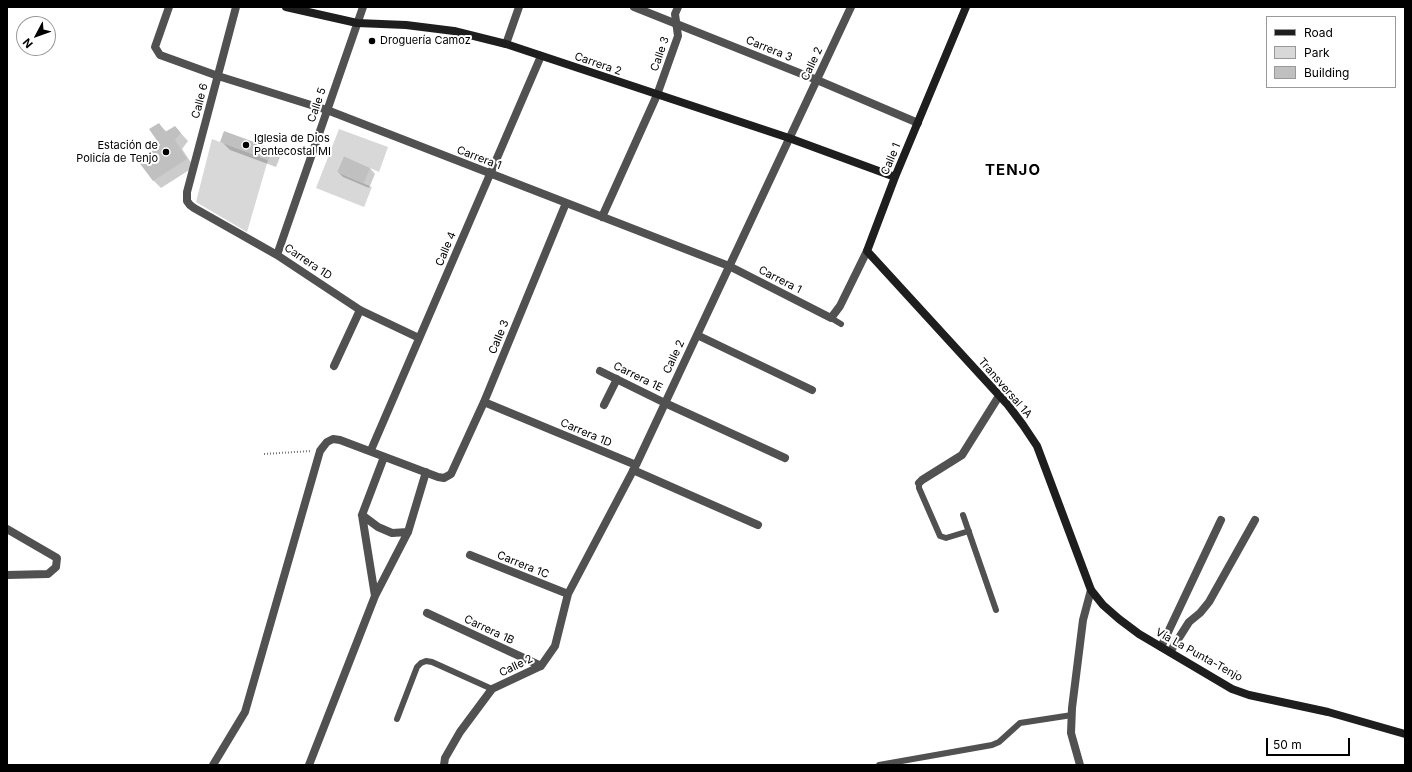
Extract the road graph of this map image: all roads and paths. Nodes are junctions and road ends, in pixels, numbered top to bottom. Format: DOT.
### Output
graph roads {
  1 [pos="169,7"];
  2 [pos="236,7"];
  3 [pos="289,7"];
  4 [pos="363,7"];
  5 [pos="519,7"];
  6 [pos="634,7"];
  7 [pos="678,7"];
  8 [pos="851,7"];
  9 [pos="966,7"];
  10 [pos="357,23"];
  11 [pos="677,24"];
  12 [pos="506,44"];
  13 [pos="541,56"];
  14 [pos="218,76"];
  15 [pos="816,80"];
  16 [pos="657,95"];
  17 [pos="327,110"];
  18 [pos="918,123"];
  19 [pos="789,138"];
  20 [pos="490,174"];
  21 [pos="895,177"];
  22 [pos="188,201"];
  23 [pos="566,203"];
  24 [pos="602,217"];
  25 [pos="867,251"];
  26 [pos="277,255"];
  27 [pos="729,266"];
  28 [pos="360,310"];
  29 [pos="831,318"];
  30 [pos="841,324"];
  31 [pos="697,335"];
  32 [pos="419,338"];
  33 [pos="334,366"];
  34 [pos="600,371"];
  35 [pos="617,379"];
  36 [pos="812,390"];
  37 [pos="999,396"];
  38 [pos="484,402"];
  39 [pos="665,403"];
  40 [pos="604,405"];
  41 [pos="370,450"];
  42 [pos="320,451"];
  43 [pos="264,454"];
  44 [pos="384,457"];
  45 [pos="785,458"];
  46 [pos="635,468"];
  47 [pos="426,472"];
  48 [pos="919,483"];
  49 [pos="362,515"];
  50 [pos="963,515"];
  51 [pos="1221,520"];
  52 [pos="1255,520"];
  53 [pos="758,525"];
  54 [pos="7,530"];
  55 [pos="408,532"];
  56 [pos="969,532"];
  57 [pos="470,555"];
  58 [pos="7,576"];
  59 [pos="1091,590"];
  60 [pos="568,594"];
  61 [pos="375,596"];
  62 [pos="996,610"];
  63 [pos="427,613"];
  64 [pos="1161,647"];
  65 [pos="1170,652"];
  66 [pos="541,666"];
  67 [pos="492,689"];
  68 [pos="1072,715"];
  69 [pos="397,719"];
  70 [pos="1405,734"];
  71 [pos="213,765"];
  72 [pos="309,765"];
  73 [pos="444,765"];
  74 [pos="879,765"];
  75 [pos="1080,765"];
  1 -- 14 [label="street, Carrera 1"];
  2 -- 14 [label="street, Calle 6"];
  3 -- 10 [label="main road, Carrera 2"];
  4 -- 10 [label="street, Calle 5"];
  5 -- 12 [label="street"];
  6 -- 11 [label="street, Carrera 3"];
  7 -- 11 [label="street, Calle 3"];
  8 -- 15 [label="street, Calle 2"];
  9 -- 18 [label="main road, Calle 1"];
  10 -- 12 [label="main road, Carrera 2"];
  10 -- 17 [label="street, Calle 5"];
  11 -- 15 [label="street, Carrera 3"];
  11 -- 16 [label="street, Calle 3"];
  12 -- 13 [label="main road, Carrera 2"];
  13 -- 16 [label="main road, Carrera 2"];
  13 -- 20 [label="street, Calle 4"];
  14 -- 17 [label="street, Carrera 1"];
  14 -- 22 [label="street, Calle 6"];
  15 -- 18 [label="street, Carrera 3"];
  15 -- 19 [label="street, Calle 2"];
  16 -- 19 [label="main road, Carrera 2"];
  16 -- 24 [label="street, Calle 3"];
  17 -- 20 [label="street, Carrera 1"];
  17 -- 26 [label="street, Calle 5"];
  18 -- 21 [label="main road, Calle 1"];
  19 -- 21 [label="main road, Carrera 2"];
  19 -- 27 [label="street, Calle 2"];
  20 -- 23 [label="street, Carrera 1"];
  20 -- 32 [label="street, Calle 4"];
  21 -- 25 [label="main road, Calle 1"];
  22 -- 26 [label="street, Carrera 1D"];
  23 -- 24 [label="street, Carrera 1"];
  23 -- 38 [label="street, Calle 3"];
  24 -- 27 [label="street, Carrera 1"];
  25 -- 29 [label="street, Calle 1"];
  25 -- 37 [label="main road, Transversal 1A"];
  26 -- 28 [label="street, Carrera 1D"];
  27 -- 29 [label="street, Carrera 1"];
  27 -- 31 [label="street, Calle 2"];
  28 -- 32 [label="street, Carrera 1D"];
  28 -- 33 [label="street"];
  29 -- 30 [label="lane"];
  31 -- 36 [label="street"];
  31 -- 39 [label="street, Calle 2"];
  32 -- 41 [label="street, Calle 4"];
  34 -- 35 [label="street, Carrera 1E"];
  35 -- 39 [label="street, Carrera 1E"];
  35 -- 40 [label="street"];
  37 -- 48 [label="street"];
  37 -- 59 [label="main road, Transversal 1A"];
  38 -- 46 [label="street, Carrera 1D"];
  38 -- 47 [label="street, Calle 3"];
  39 -- 45 [label="street, Carrera 1E"];
  39 -- 46 [label="street, Calle 2"];
  41 -- 42 [label="street"];
  41 -- 44 [label="street"];
  42 -- 43 [label="path"];
  42 -- 71 [label="street"];
  44 -- 47 [label="street"];
  44 -- 49 [label="street"];
  46 -- 53 [label="street, Carrera 1D"];
  46 -- 60 [label="street, Calle 2"];
  47 -- 55 [label="street"];
  48 -- 56 [label="lane"];
  49 -- 55 [label="street"];
  49 -- 61 [label="street"];
  50 -- 56 [label="lane"];
  51 -- 64 [label="street"];
  52 -- 65 [label="street"];
  54 -- 58 [label="street"];
  55 -- 61 [label="street"];
  56 -- 62 [label="lane"];
  57 -- 60 [label="street, Carrera 1C"];
  59 -- 64 [label="main road, Vía La Punta-Tenjo"];
  59 -- 68 [label="street"];
  60 -- 66 [label="street, Calle 2"];
  61 -- 72 [label="street"];
  63 -- 66 [label="street, Carrera 1B"];
  64 -- 65 [label="main road, Vía La Punta-Tenjo"];
  65 -- 70 [label="main road, Vía La Punta-Tenjo"];
  66 -- 67 [label="street, Calle 2"];
  67 -- 69 [label="lane"];
  67 -- 73 [label="street"];
  68 -- 74 [label="lane"];
  68 -- 75 [label="street"];
}
